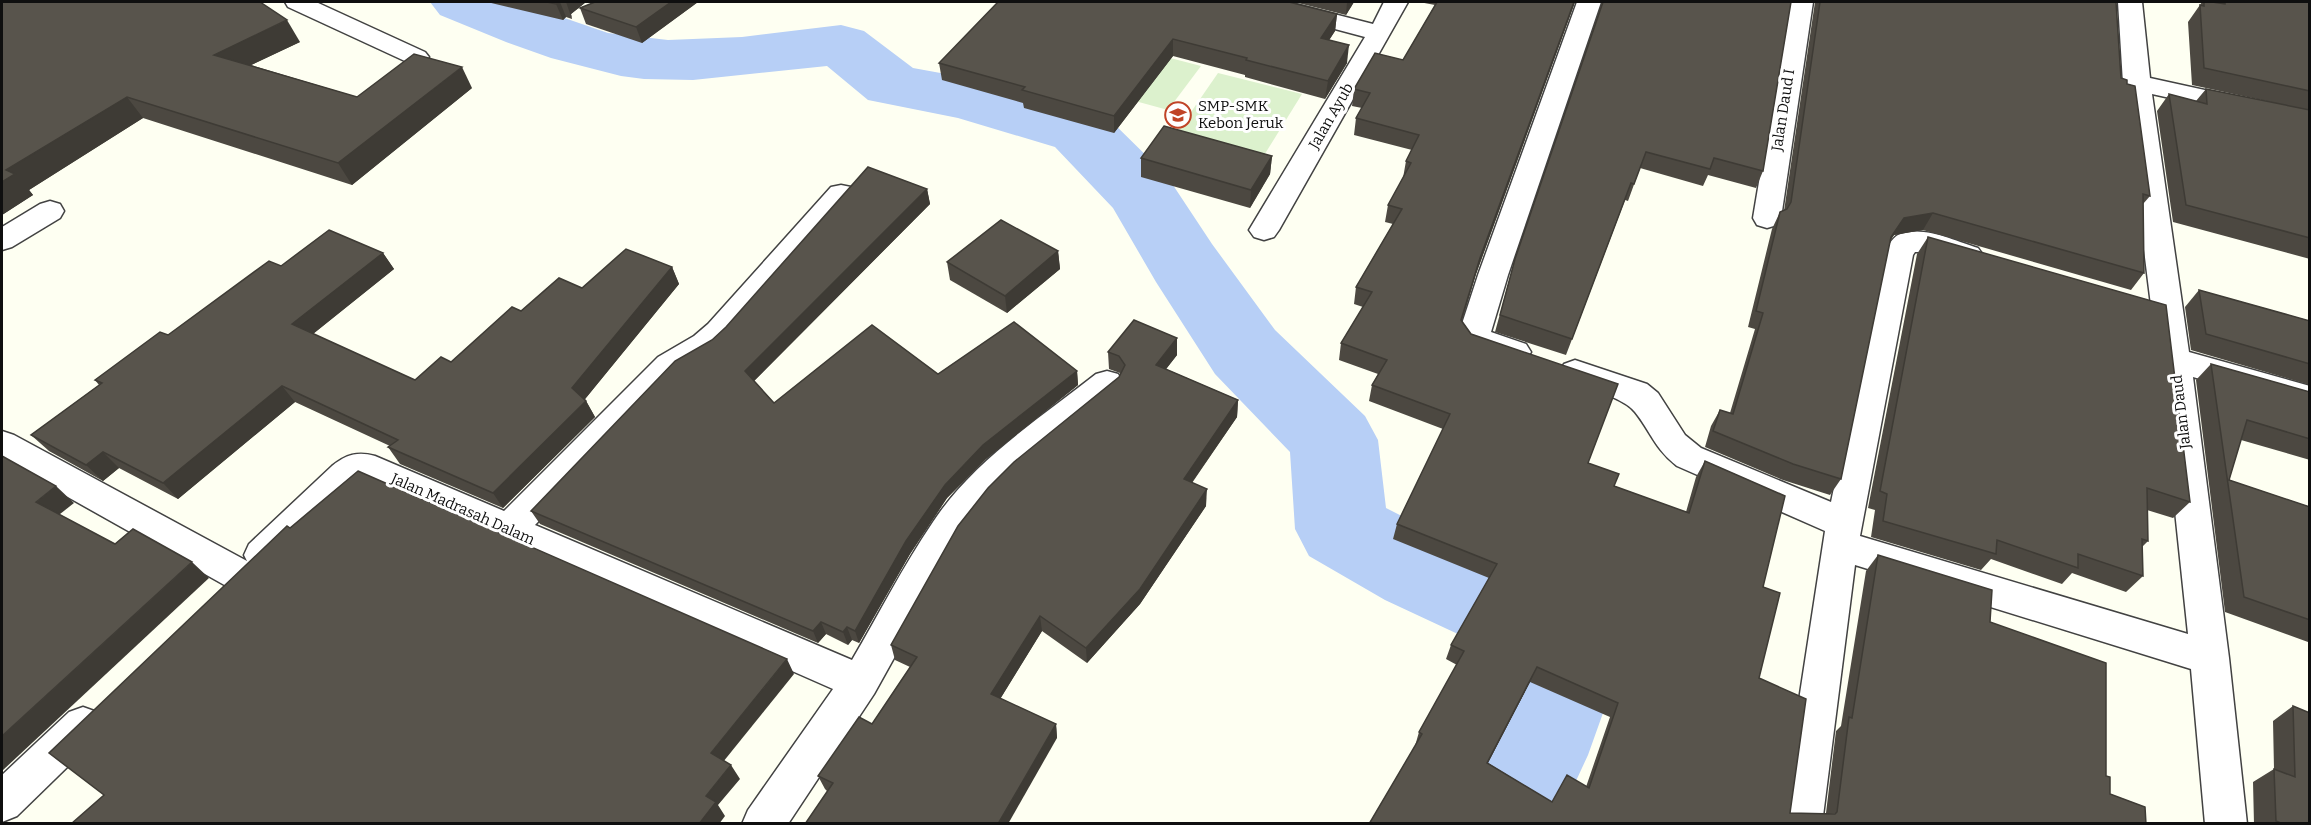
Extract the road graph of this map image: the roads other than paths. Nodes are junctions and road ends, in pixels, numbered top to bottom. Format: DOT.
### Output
graph roads {
  1 [pos="297,2"];
  2 [pos="1261,2"];
  3 [pos="1396,2"];
  4 [pos="1589,2"];
  5 [pos="1801,2"];
  6 [pos="2130,2"];
  7 [pos="1380,33"];
  8 [pos="416,57"];
  9 [pos="2136,83"];
  10 [pos="2310,121"];
  11 [pos="841,194"];
  12 [pos="50,210"];
  13 [pos="1767,218"];
  14 [pos="1264,230"];
  15 [pos="2,240"];
  16 [pos="2000,264"];
  17 [pos="2134,304"];
  18 [pos="2168,314"];
  19 [pos="2175,360"];
  20 [pos="1107,383"];
  21 [pos="2310,399"];
  22 [pos="3,446"];
  23 [pos="508,529"];
  24 [pos="1842,534"];
  25 [pos="2210,658"];
  26 [pos="860,682"];
  27 [pos="104,705"];
  28 [pos="2,802"];
  29 [pos="763,824"];
  30 [pos="1801,824"];
  31 [pos="2226,824"];
  1 -- 8 [label="street"];
  2 -- 7 [label="street"];
  3 -- 7 [label="street, Jalan Ayub"];
  4 -- 24 [label="street"];
  5 -- 13 [label="street, Jalan Daud I"];
  6 -- 9 [label="street, Jalan Daud"];
  7 -- 14 [label="street, Jalan Ayub"];
  9 -- 10 [label="street"];
  9 -- 18 [label="street, Jalan Daud"];
  11 -- 23 [label="street"];
  12 -- 15 [label="street"];
  16 -- 24 [label="street"];
  17 -- 18 [label="street"];
  18 -- 19 [label="street, Jalan Daud"];
  19 -- 21 [label="street"];
  19 -- 25 [label="street, Jalan Daud"];
  20 -- 26 [label="street"];
  22 -- 23 [label="street, Jalan Madrasah Dalam"];
  23 -- 26 [label="street, Jalan Madrasah Dalam"];
  24 -- 25 [label="street"];
  24 -- 30 [label="street"];
  25 -- 31 [label="street, Jalan Daud"];
  26 -- 29 [label="street"];
  27 -- 28 [label="street"];
}
